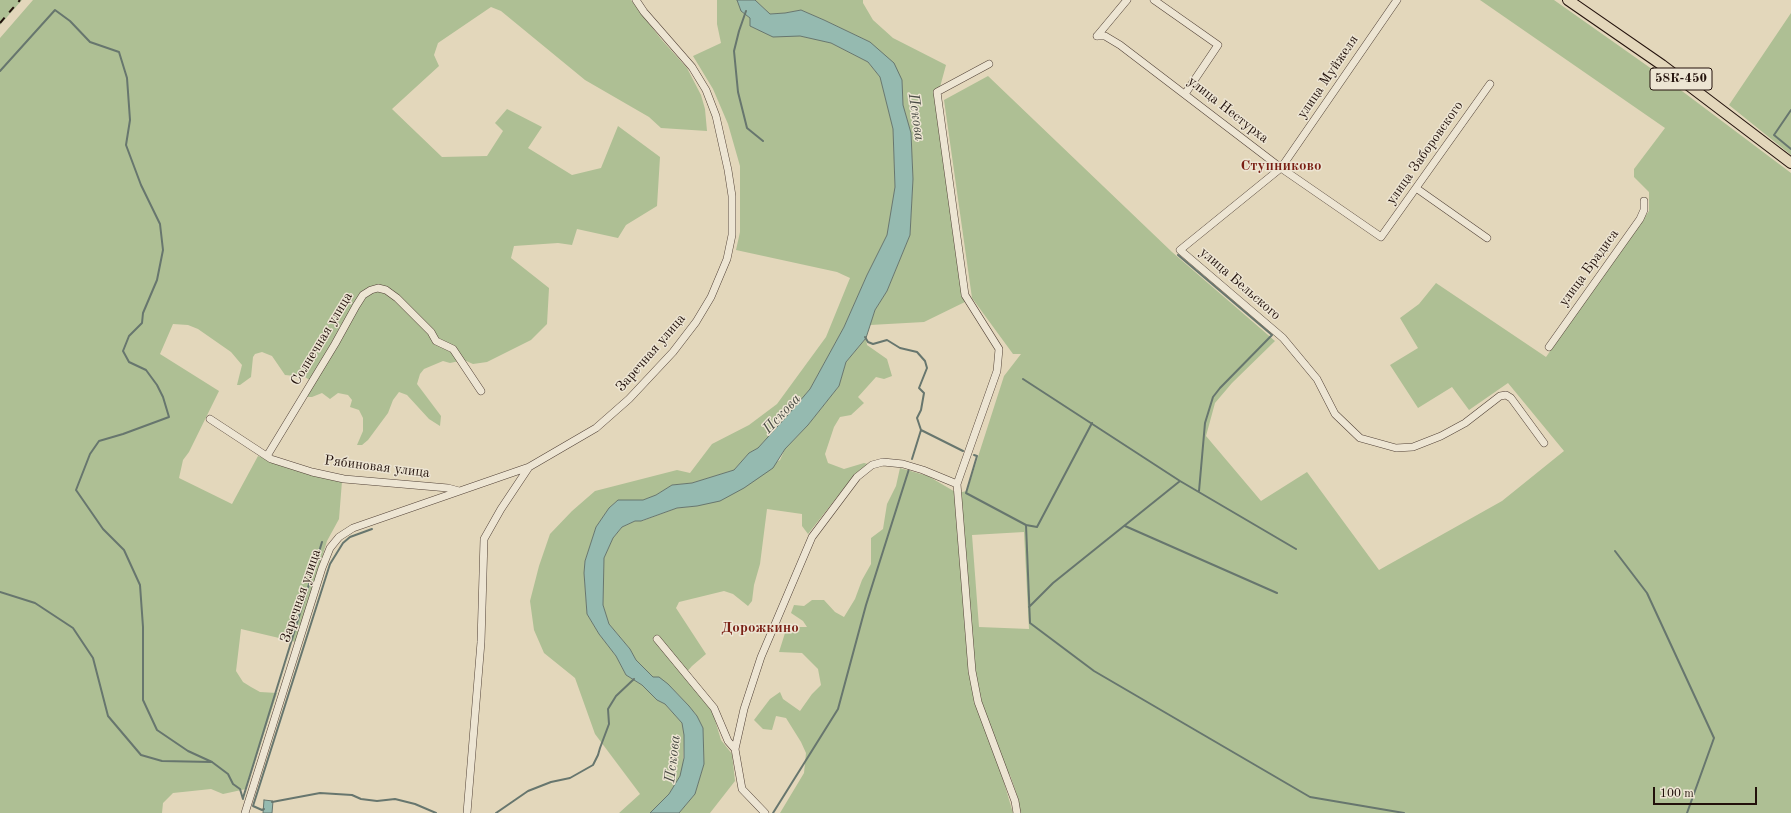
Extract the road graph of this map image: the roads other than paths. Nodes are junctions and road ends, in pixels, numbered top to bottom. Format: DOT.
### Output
graph roads {
  1 [pos="636,0"];
  2 [pos="1127,0"];
  3 [pos="1154,0"];
  4 [pos="1397,0"];
  5 [pos="1568,0"];
  6 [pos="989,64"];
  7 [pos="1490,84"];
  8 [pos="1185,94"];
  9 [pos="1791,164"];
  10 [pos="1281,168"];
  11 [pos="1416,188"];
  12 [pos="1644,201"];
  13 [pos="1381,237"];
  14 [pos="1487,238"];
  15 [pos="1549,347"];
  16 [pos="481,391"];
  17 [pos="210,419"];
  18 [pos="1544,444"];
  19 [pos="267,456"];
  20 [pos="529,467"];
  21 [pos="957,484"];
  22 [pos="459,491"];
  23 [pos="657,639"];
  24 [pos="735,750"];
  25 [pos="245,813"];
  26 [pos="467,813"];
  27 [pos="765,813"];
  28 [pos="1017,813"];
  1 -- 20 [label="street, Заречная улица"];
  2 -- 8 [label="street, улица Нестурха"];
  3 -- 8 [label="street"];
  4 -- 10 [label="street, улица Муйжеля"];
  5 -- 9 [label="highway, 58К-450"];
  6 -- 21 [label="street"];
  7 -- 11 [label="street, улица Заборовского"];
  8 -- 10 [label="street, улица Нестурха"];
  10 -- 13 [label="street, улица Нестурха"];
  10 -- 18 [label="street, улица Бельского"];
  11 -- 13 [label="street, улица Заборовского"];
  11 -- 14 [label="street"];
  12 -- 15 [label="street, улица Брадиса"];
  16 -- 19 [label="street, Солнечная улица"];
  17 -- 19 [label="street, Рябиновая улица"];
  19 -- 22 [label="street, Рябиновая улица"];
  20 -- 22 [label="street, Заречная улица"];
  20 -- 26 [label="street, Заречная улица"];
  21 -- 24 [label="street"];
  21 -- 28 [label="street"];
  22 -- 25 [label="street, Заречная улица"];
  23 -- 24 [label="street"];
  24 -- 27 [label="street"];
}
